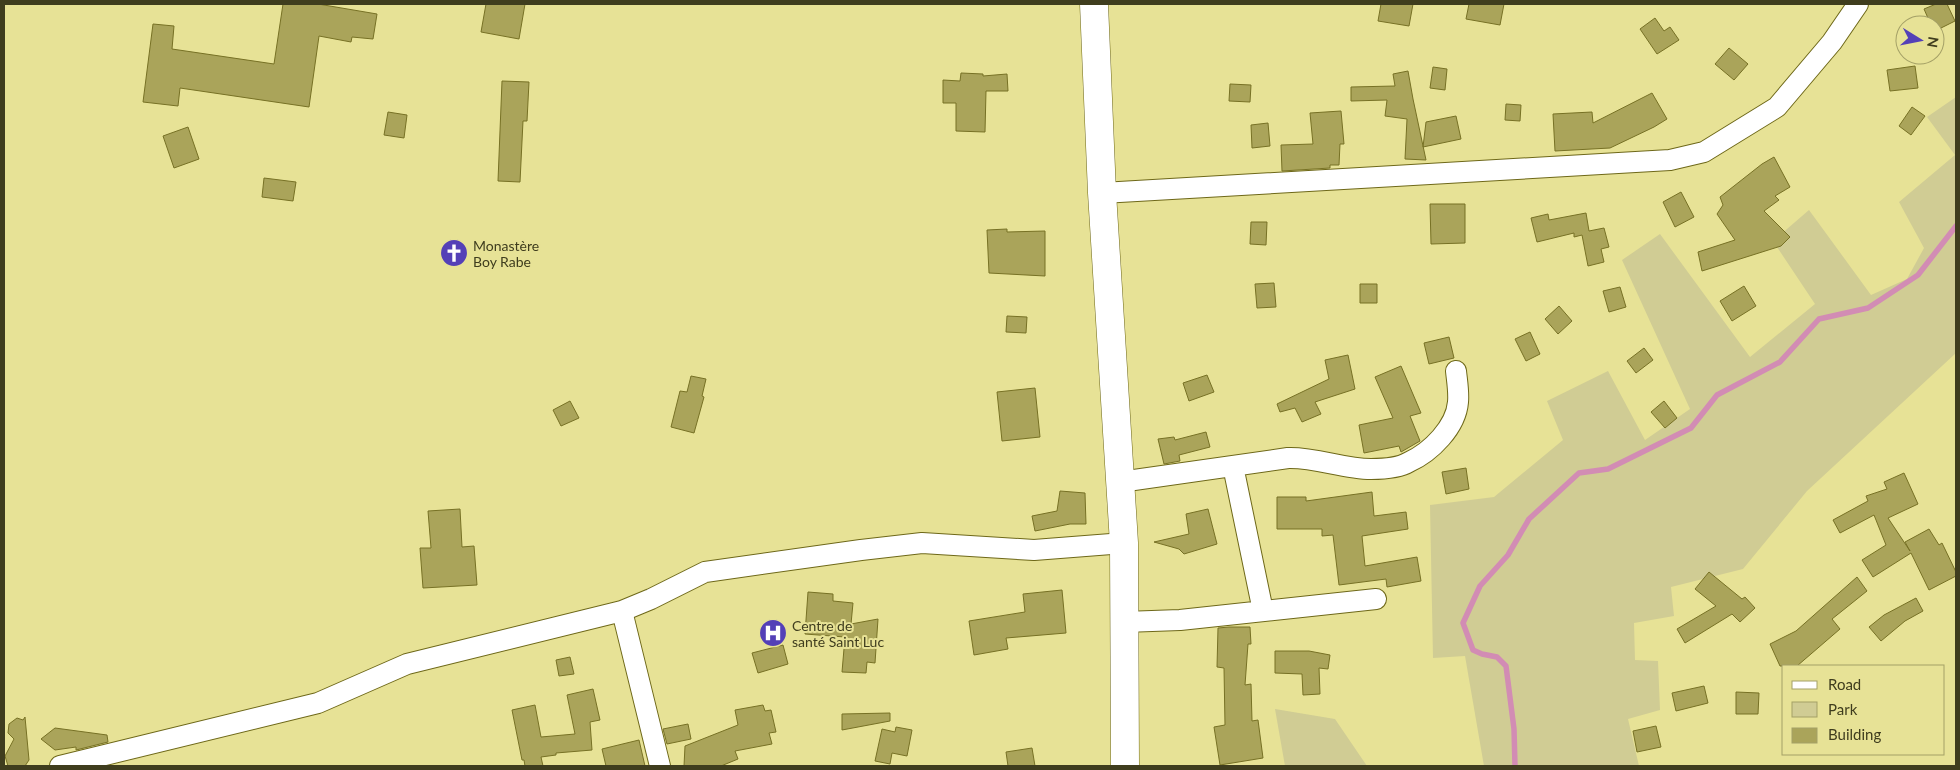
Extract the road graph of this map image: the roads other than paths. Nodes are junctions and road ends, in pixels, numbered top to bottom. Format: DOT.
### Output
graph roads {
  1 [pos="1094,4"];
  2 [pos="1858,4"];
  3 [pos="1102,193"];
  4 [pos="1456,371"];
  5 [pos="1233,466"];
  6 [pos="1120,482"];
  7 [pos="1124,543"];
  8 [pos="1376,599"];
  9 [pos="622,611"];
  10 [pos="1263,611"];
  11 [pos="1124,622"];
  12 [pos="60,766"];
  13 [pos="660,766"];
  14 [pos="1125,766"];
  1 -- 3 [label="main road"];
  2 -- 3 [label="street"];
  3 -- 6 [label="main road"];
  4 -- 5 [label="street"];
  5 -- 6 [label="street"];
  5 -- 10 [label="street"];
  6 -- 7 [label="main road"];
  7 -- 9 [label="street"];
  7 -- 11 [label="main road"];
  8 -- 10 [label="street"];
  9 -- 12 [label="street"];
  9 -- 13 [label="street"];
  10 -- 11 [label="street"];
  11 -- 14 [label="main road"];
}
